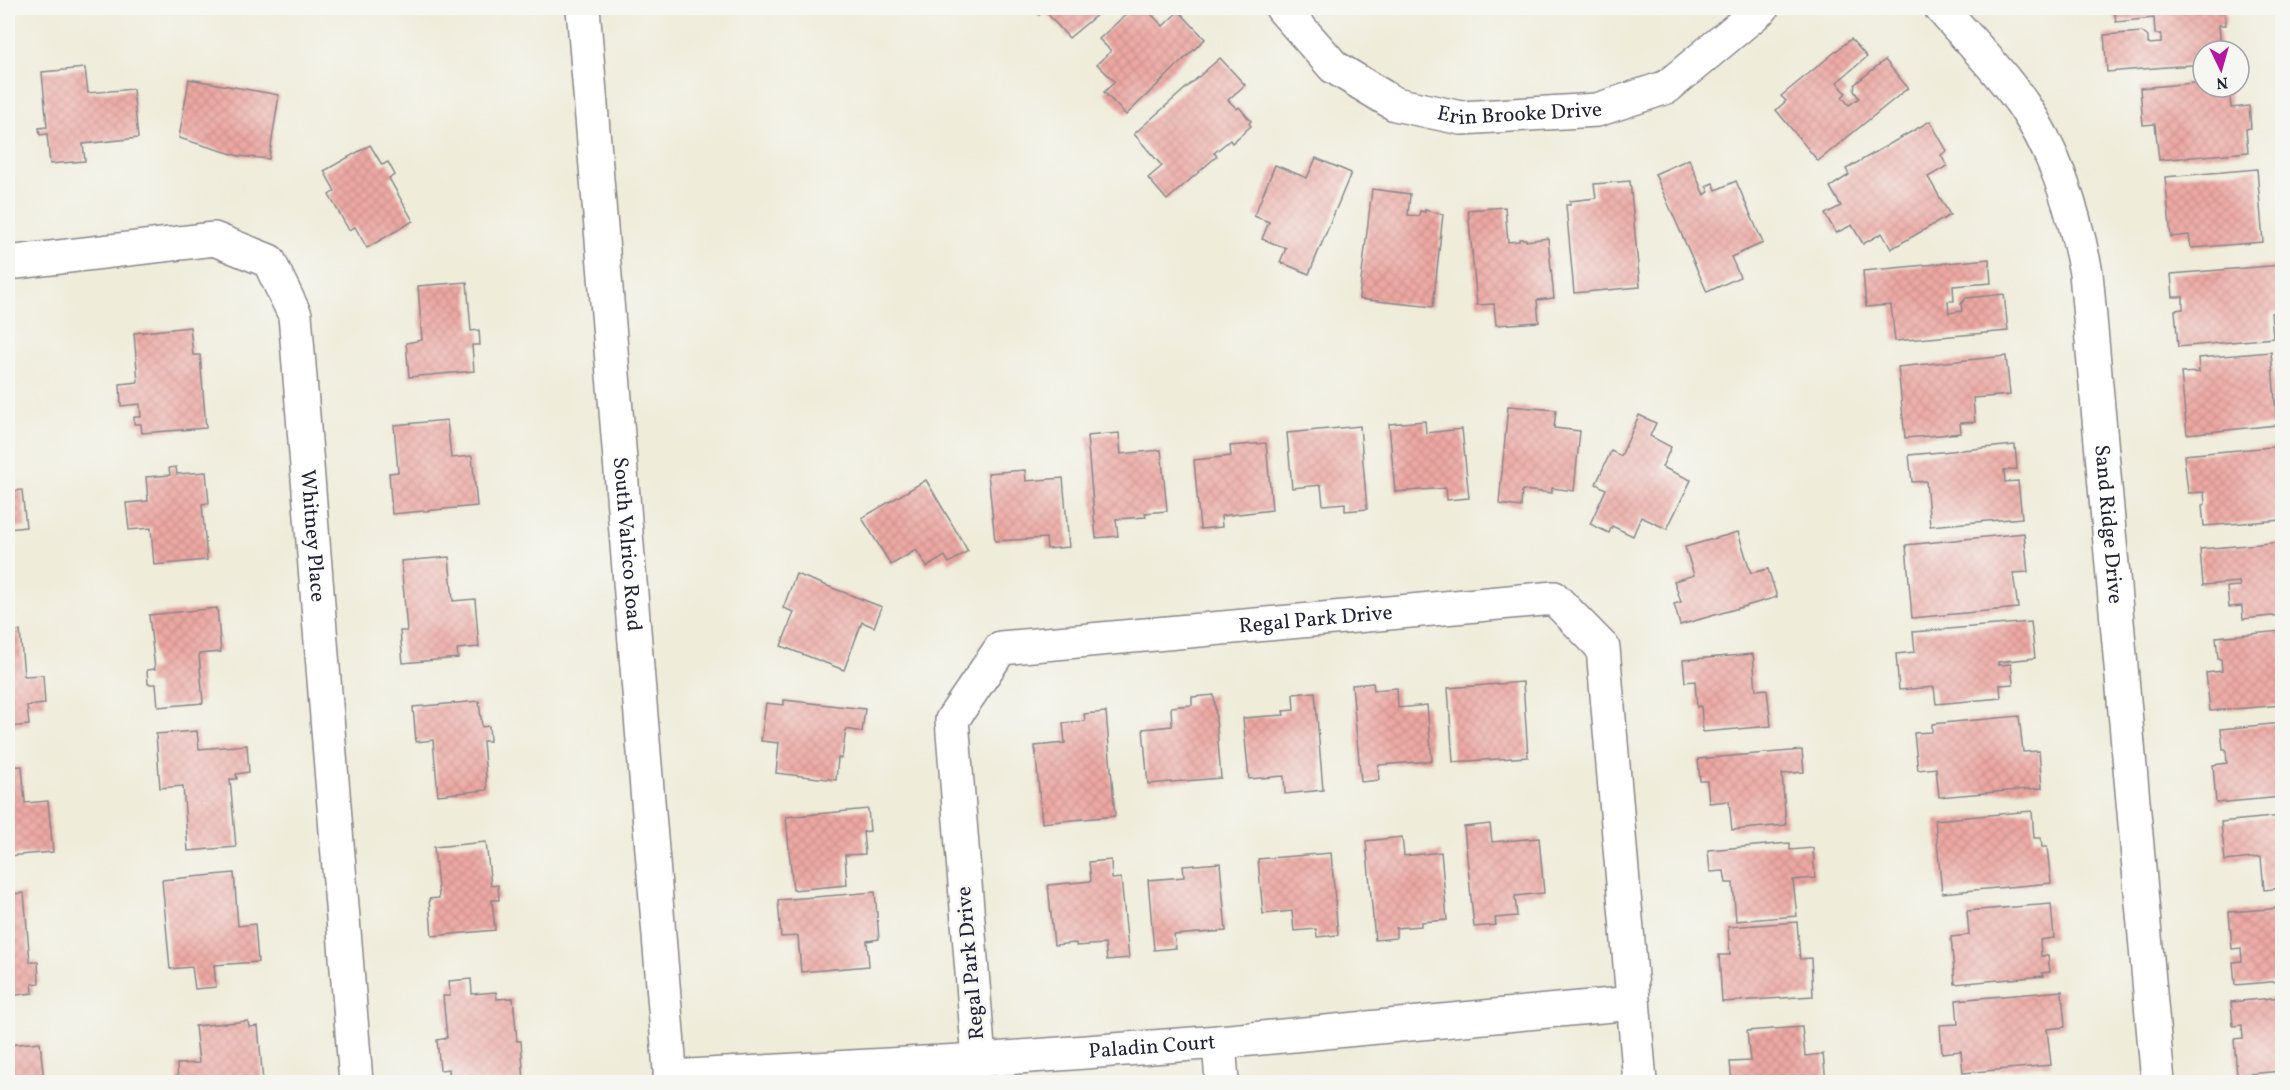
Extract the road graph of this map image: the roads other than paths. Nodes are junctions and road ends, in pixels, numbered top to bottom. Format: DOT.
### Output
graph roads {
  1 [pos="583,8"];
  2 [pos="1282,8"];
  3 [pos="1762,8"];
  4 [pos="1941,8"];
  5 [pos="8,263"];
  6 [pos="1633,1003"];
  7 [pos="1219,1042"];
  8 [pos="979,1060"];
  9 [pos="671,1080"];
  10 [pos="356,1083"];
  11 [pos="1222,1083"];
  12 [pos="1640,1083"];
  13 [pos="2158,1083"];
  1 -- 9 [label="street, South Valrico Road"];
  2 -- 3 [label="street, Erin Brooke Drive"];
  4 -- 13 [label="street, Sand Ridge Drive"];
  5 -- 10 [label="street, Whitney Place"];
  6 -- 7 [label="street, Paladin Court"];
  6 -- 8 [label="street, Regal Park Drive"];
  6 -- 12 [label="street, Regal Park Drive"];
  7 -- 8 [label="street, Paladin Court"];
  7 -- 11 [label="street"];
  8 -- 9 [label="street, Paladin Court"];
}
